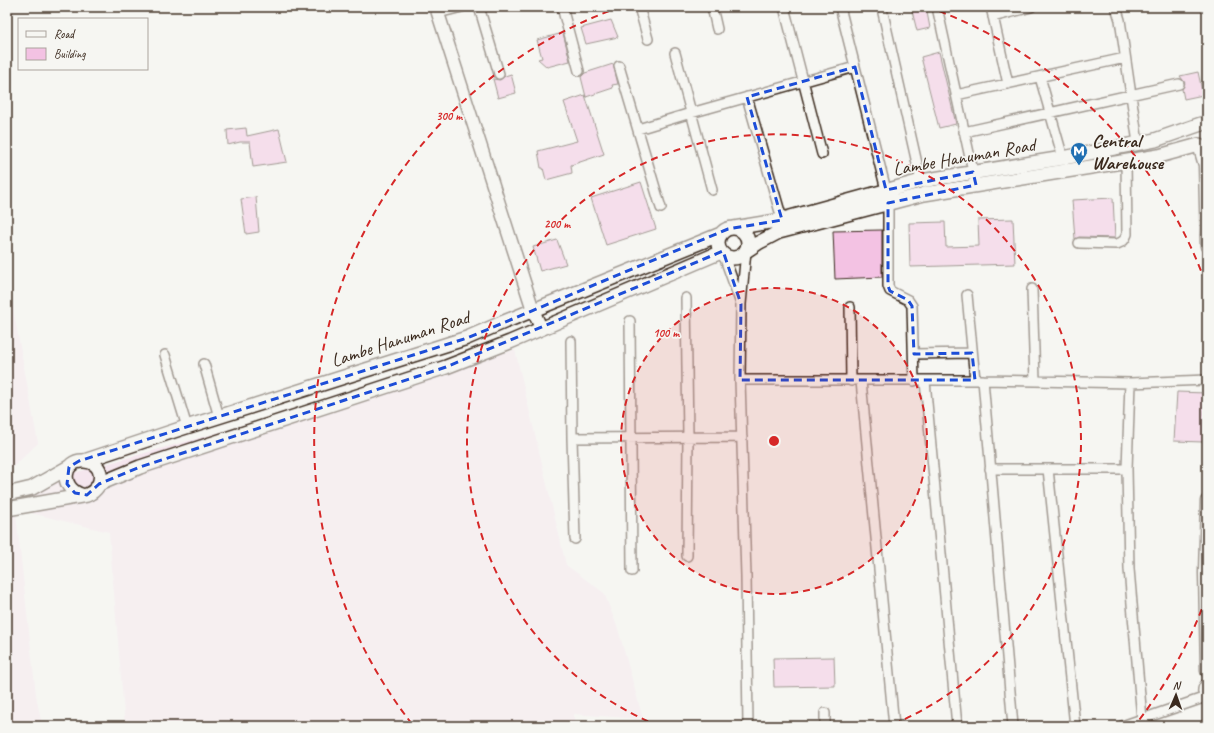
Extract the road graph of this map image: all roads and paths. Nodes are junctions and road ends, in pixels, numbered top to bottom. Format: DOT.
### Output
graph roads {
  1 [pos="462,7"];
  2 [pos="479,7"];
  3 [pos="562,7"];
  4 [pos="640,7"];
  5 [pos="712,7"];
  6 [pos="784,7"];
  7 [pos="840,7"];
  8 [pos="937,7"];
  9 [pos="991,7"];
  10 [pos="1031,7"];
  11 [pos="1116,7"];
  12 [pos="437,10"];
  13 [pos="883,13"];
  14 [pos="993,17"];
  15 [pos="717,29"];
  16 [pos="648,39"];
  17 [pos="675,53"];
  18 [pos="1125,58"];
  19 [pos="619,66"];
  20 [pos="855,67"];
  21 [pos="579,71"];
  22 [pos="499,74"];
  23 [pos="1040,77"];
  24 [pos="803,81"];
  25 [pos="1008,84"];
  26 [pos="1179,84"];
  27 [pos="956,95"];
  28 [pos="1131,95"];
  29 [pos="747,97"];
  30 [pos="691,113"];
  31 [pos="1050,114"];
  32 [pos="1204,124"];
  33 [pos="638,129"];
  34 [pos="964,132"];
  35 [pos="1138,143"];
  36 [pos="1203,146"];
  37 [pos="822,154"];
  38 [pos="1063,158"];
  39 [pos="1126,161"];
  40 [pos="974,172"];
  41 [pos="921,181"];
  42 [pos="976,185"];
  43 [pos="712,190"];
  44 [pos="886,190"];
  45 [pos="924,194"];
  46 [pos="888,203"];
  47 [pos="661,208"];
  48 [pos="782,219"];
  49 [pos="734,228"];
  50 [pos="721,234"];
  51 [pos="1079,243"];
  52 [pos="1207,246"];
  53 [pos="746,251"];
  54 [pos="723,254"];
  55 [pos="1032,289"];
  56 [pos="967,295"];
  57 [pos="686,298"];
  58 [pos="741,304"];
  59 [pos="850,307"];
  60 [pos="533,310"];
  61 [pos="630,321"];
  62 [pos="541,328"];
  63 [pos="571,341"];
  64 [pos="972,353"];
  65 [pos="914,354"];
  66 [pos="166,355"];
  67 [pos="204,364"];
  68 [pos="740,380"];
  69 [pos="851,380"];
  70 [pos="914,380"];
  71 [pos="979,380"];
  72 [pos="1207,380"];
  73 [pos="861,381"];
  74 [pos="925,381"];
  75 [pos="1035,381"];
  76 [pos="1130,383"];
  77 [pos="219,417"];
  78 [pos="187,427"];
  79 [pos="631,437"];
  80 [pos="688,437"];
  81 [pos="742,437"];
  82 [pos="572,438"];
  83 [pos="84,460"];
  84 [pos="70,467"];
  85 [pos="990,469"];
  86 [pos="1048,469"];
  87 [pos="1127,469"];
  88 [pos="99,484"];
  89 [pos="7,494"];
  90 [pos="81,495"];
  91 [pos="1207,501"];
  92 [pos="7,509"];
  93 [pos="575,539"];
  94 [pos="687,556"];
  95 [pos="632,571"];
  96 [pos="1207,670"];
  97 [pos="1207,693"];
  98 [pos="824,713"];
  99 [pos="1142,719"];
  100 [pos="748,726"];
  101 [pos="825,726"];
  102 [pos="894,726"];
  103 [pos="957,726"];
  104 [pos="1013,726"];
  105 [pos="1075,726"];
  106 [pos="1122,726"];
  1 -- 12 [label="street"];
  2 -- 22 [label="street"];
  3 -- 21 [label="street"];
  4 -- 16 [label="street"];
  5 -- 15 [label="street"];
  6 -- 24 [label="street"];
  7 -- 20 [label="street"];
  8 -- 27 [label="street"];
  9 -- 14 [label="street"];
  10 -- 14 [label="street"];
  11 -- 18 [label="street"];
  12 -- 60 [label="street"];
  13 -- 41 [label="street"];
  14 -- 25 [label="street"];
  17 -- 30 [label="street"];
  18 -- 23 [label="street"];
  18 -- 28 [label="street"];
  19 -- 33 [label="street"];
  20 -- 24 [label="street"];
  20 -- 44 [label="street"];
  23 -- 25 [label="street"];
  23 -- 31 [label="street"];
  24 -- 29 [label="street"];
  24 -- 37 [label="street"];
  25 -- 27 [label="street"];
  26 -- 28 [label="street"];
  27 -- 34 [label="street"];
  28 -- 31 [label="street"];
  28 -- 35 [label="street"];
  29 -- 30 [label="street"];
  29 -- 48 [label="street"];
  30 -- 33 [label="street"];
  30 -- 43 [label="street"];
  31 -- 34 [label="street"];
  31 -- 38 [label="street"];
  32 -- 35 [label="main road, Lambe Hanuman Road"];
  32 -- 36 [label="main road"];
  33 -- 47 [label="street"];
  34 -- 40 [label="street"];
  35 -- 38 [label="main road, Lambe Hanuman Road"];
  36 -- 39 [label="main road"];
  36 -- 52 [label="street"];
  38 -- 40 [label="main road, Lambe Hanuman Road"];
  39 -- 42 [label="main road"];
  39 -- 51 [label="street"];
  40 -- 41 [label="main road, Lambe Hanuman Road"];
  40 -- 42 [label="street"];
  41 -- 44 [label="main road, Lambe Hanuman Road"];
  41 -- 45 [label="main road"];
  42 -- 45 [label="main road"];
  44 -- 48 [label="main road, Lambe Hanuman Road"];
  45 -- 46 [label="main road"];
  46 -- 53 [label="main road"];
  46 -- 65 [label="street"];
  48 -- 49 [label="main road, Lambe Hanuman Road"];
  49 -- 50 [label="main road"];
  49 -- 53 [label="main road"];
  50 -- 54 [label="main road"];
  50 -- 60 [label="main road, Lambe Hanuman Road"];
  53 -- 54 [label="main road"];
  53 -- 58 [label="street"];
  54 -- 58 [label="street"];
  54 -- 62 [label="main road, Lambe Hanuman Road"];
  55 -- 75 [label="street"];
  56 -- 64 [label="street"];
  57 -- 80 [label="street"];
  58 -- 68 [label="street"];
  59 -- 69 [label="street"];
  60 -- 62 [label="street"];
  60 -- 77 [label="main road, Lambe Hanuman Road"];
  61 -- 79 [label="street"];
  62 -- 88 [label="main road, Lambe Hanuman Road"];
  63 -- 82 [label="street"];
  64 -- 65 [label="street"];
  64 -- 71 [label="street"];
  65 -- 70 [label="street"];
  66 -- 78 [label="street"];
  67 -- 77 [label="street"];
  68 -- 69 [label="street"];
  68 -- 81 [label="street"];
  69 -- 73 [label="street"];
  70 -- 73 [label="street"];
  70 -- 74 [label="street"];
  71 -- 74 [label="street"];
  71 -- 75 [label="street"];
  71 -- 85 [label="street"];
  72 -- 76 [label="street"];
  73 -- 102 [label="street"];
  74 -- 103 [label="street"];
  75 -- 76 [label="street"];
  76 -- 87 [label="street"];
  77 -- 78 [label="main road, Lambe Hanuman Road"];
  78 -- 83 [label="main road, Lambe Hanuman Road"];
  79 -- 80 [label="street"];
  79 -- 82 [label="street"];
  79 -- 95 [label="street"];
  80 -- 81 [label="street"];
  80 -- 94 [label="street"];
  81 -- 100 [label="street"];
  82 -- 93 [label="street"];
  83 -- 84 [label="main road"];
  83 -- 88 [label="main road"];
  84 -- 89 [label="main road"];
  84 -- 90 [label="main road"];
  85 -- 86 [label="street"];
  85 -- 104 [label="street"];
  86 -- 87 [label="street"];
  86 -- 105 [label="street"];
  87 -- 99 [label="street"];
  88 -- 90 [label="main road"];
  90 -- 92 [label="main road"];
  91 -- 96 [label="street"];
  97 -- 99 [label="street"];
  98 -- 101 [label="street"];
  99 -- 106 [label="street"];
}
